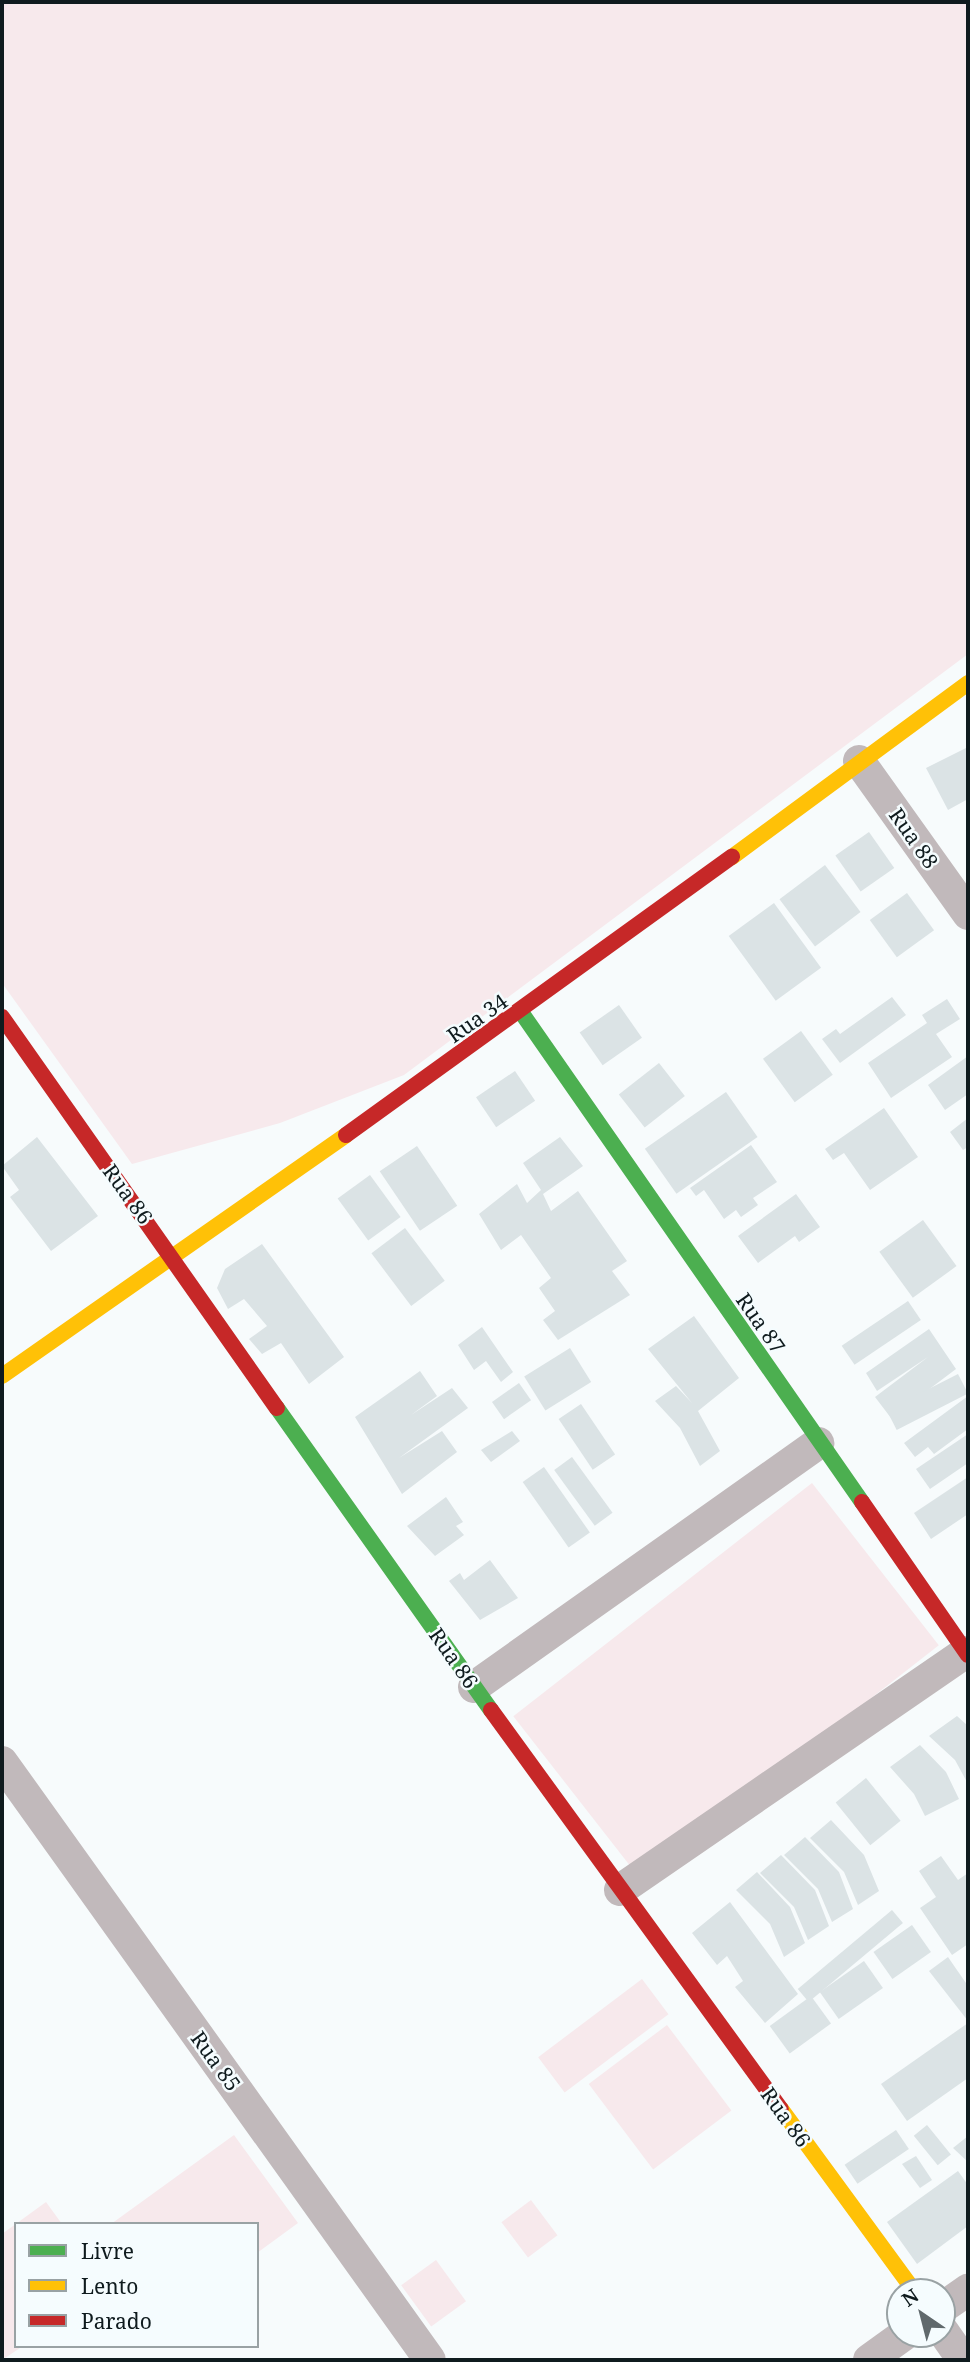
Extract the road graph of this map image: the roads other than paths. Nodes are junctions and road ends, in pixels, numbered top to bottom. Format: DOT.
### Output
graph roads {
  1 [pos="966,686"];
  2 [pos="859,761"];
  3 [pos="968,914"];
  4 [pos="522,1012"];
  5 [pos="2,1017"];
  6 [pos="172,1256"];
  7 [pos="2,1376"];
  8 [pos="818,1443"];
  9 [pos="967,1654"];
  10 [pos="474,1687"];
  11 [pos="2,1762"];
  12 [pos="620,1890"];
  13 [pos="905,2278"];
  14 [pos="886,2348"];
  15 [pos="430,2360"];
  16 [pos="869,2360"];
  1 -- 2 [label="street, Rua 34"];
  2 -- 3 [label="street, Rua 88"];
  2 -- 4 [label="street, Rua 34"];
  4 -- 6 [label="street, Rua 34"];
  4 -- 8 [label="street, Rua 87"];
  5 -- 6 [label="street, Rua 86"];
  6 -- 7 [label="street, Rua 34"];
  6 -- 10 [label="street, Rua 86"];
  8 -- 9 [label="street, Rua 87"];
  8 -- 10 [label="street"];
  9 -- 12 [label="street"];
  10 -- 12 [label="street, Rua 86"];
  11 -- 15 [label="street, Rua 85"];
  12 -- 13 [label="street, Rua 86"];
  14 -- 16 [label="street"];
}
